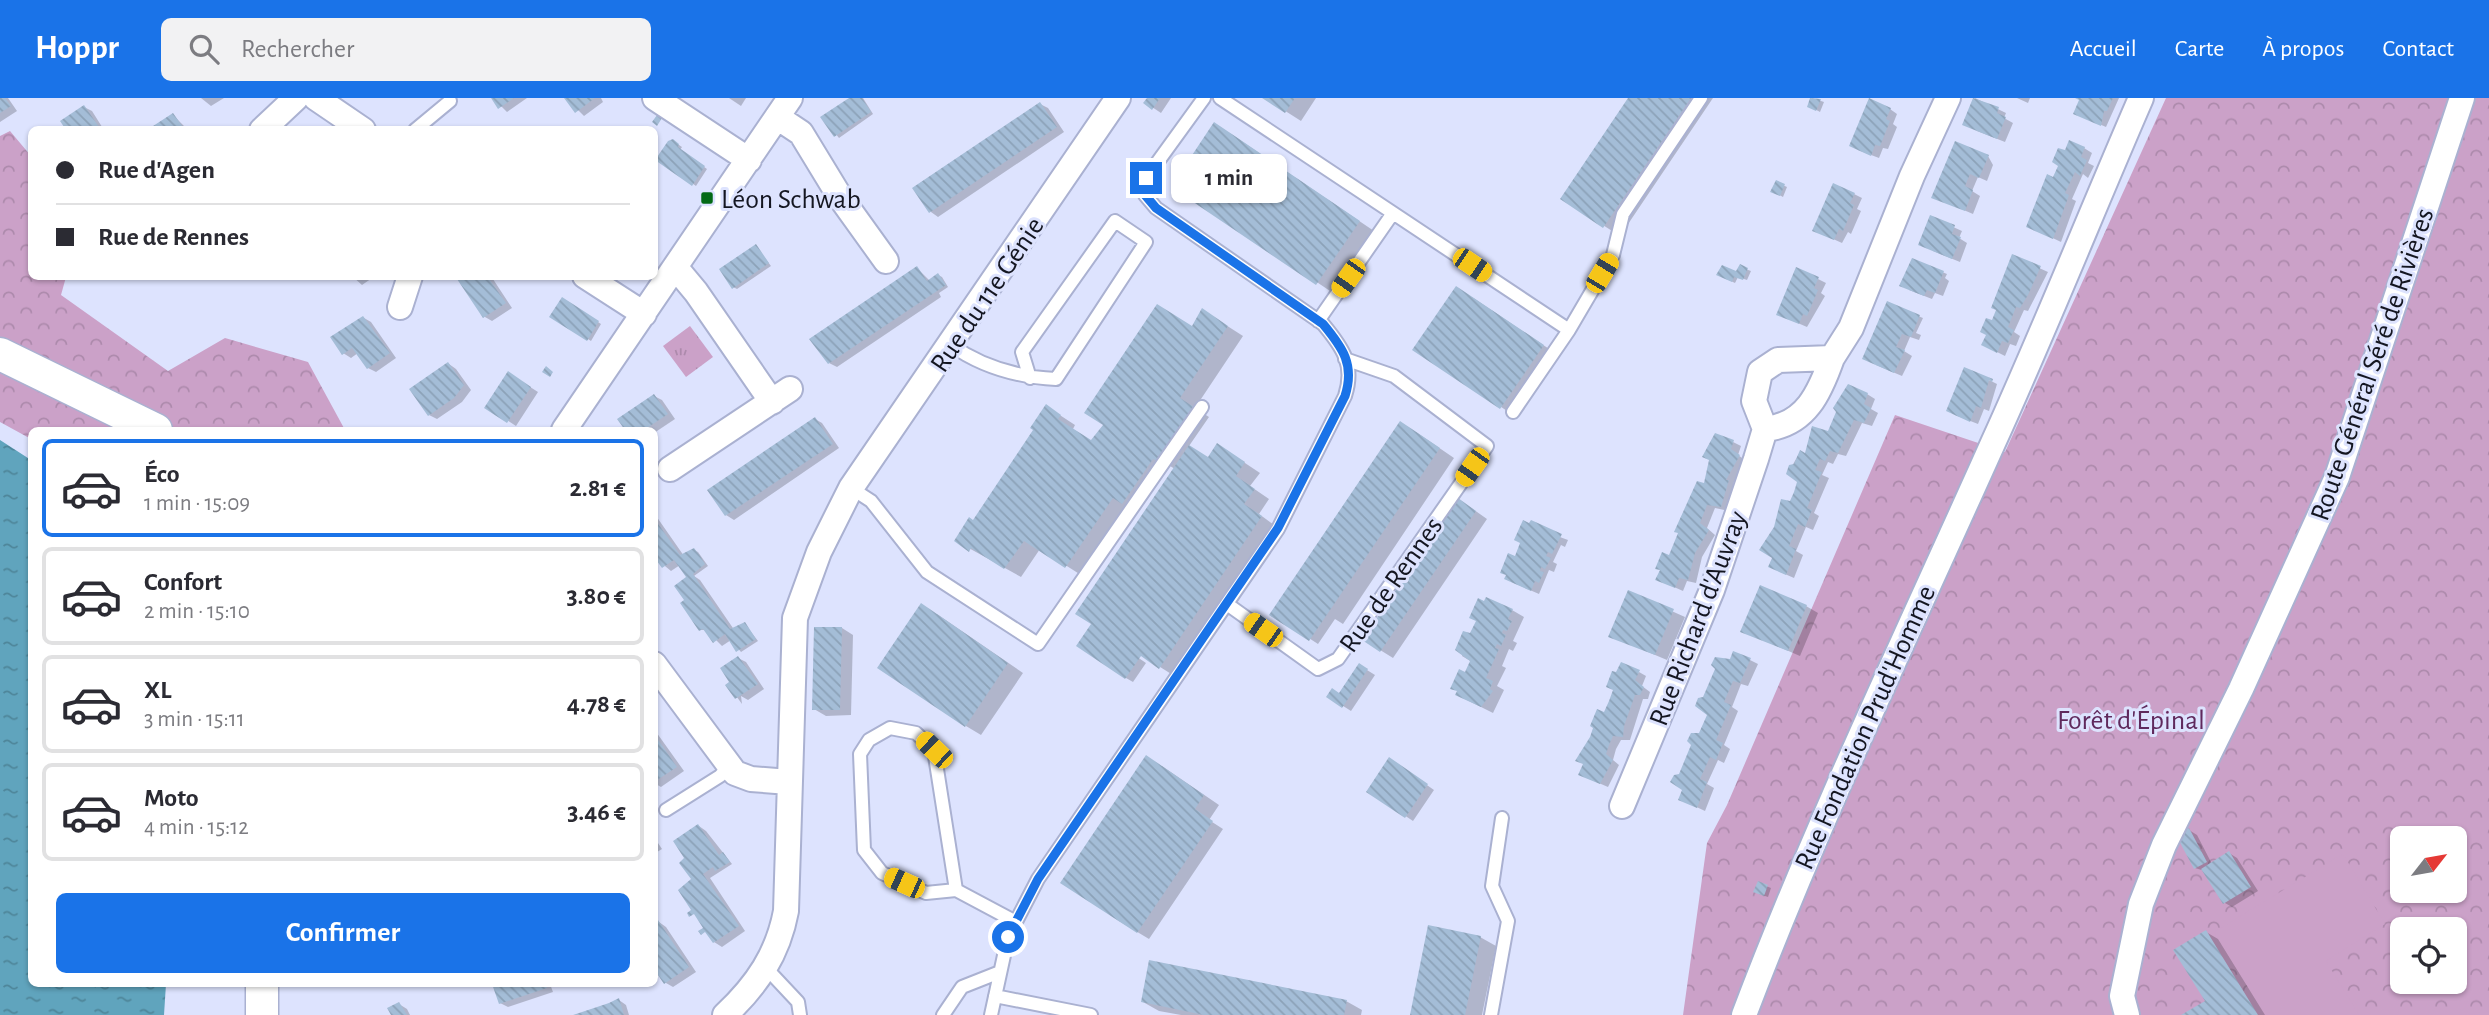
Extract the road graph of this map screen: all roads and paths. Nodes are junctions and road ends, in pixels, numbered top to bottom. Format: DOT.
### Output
graph roads {
  1 [pos="296,98"];
  2 [pos="316,98"];
  3 [pos="655,98"];
  4 [pos="1118,98"];
  5 [pos="1205,98"];
  6 [pos="1220,98"];
  7 [pos="1701,98"];
  8 [pos="1948,98"];
  9 [pos="2141,98"];
  10 [pos="2462,98"];
  11 [pos="450,101"];
  12 [pos="783,107"];
  13 [pos="266,126"];
  14 [pos="357,126"];
  15 [pos="420,126"];
  16 [pos="749,160"];
  17 [pos="1393,213"];
  18 [pos="886,261"];
  19 [pos="676,268"];
  20 [pos="409,280"];
  21 [pos="591,280"];
  22 [pos="400,307"];
  23 [pos="644,314"];
  24 [pos="1318,321"];
  25 [pos="1569,330"];
  26 [pos="951,345"];
  27 [pos="0,354"];
  28 [pos="1832,358"];
  29 [pos="1345,359"];
  30 [pos="1030,378"];
  31 [pos="1202,407"];
  32 [pos="1513,412"];
  33 [pos="150,427"];
  34 [pos="566,427"];
  35 [pos="1765,429"];
  36 [pos="670,469"];
  37 [pos="851,488"];
  38 [pos="1227,604"];
  39 [pos="658,669"];
  40 [pos="729,766"];
  41 [pos="789,782"];
  42 [pos="1622,806"];
  43 [pos="666,810"];
  44 [pos="1502,818"];
  45 [pos="956,890"];
  46 [pos="1016,922"];
  47 [pos="767,969"];
  48 [pos="1000,972"];
  49 [pos="262,987"];
  50 [pos="995,996"];
  51 [pos="262,1015"];
  52 [pos="725,1015"];
  53 [pos="800,1015"];
  54 [pos="943,1015"];
  55 [pos="991,1015"];
  56 [pos="1089,1015"];
  57 [pos="1491,1015"];
  58 [pos="1744,1015"];
  59 [pos="2127,1015"];
  1 -- 13 [label="street"];
  2 -- 14 [label="street"];
  3 -- 16 [label="street"];
  4 -- 26 [label="street, Rue du 11e Génie"];
  5 -- 24 [label="lane"];
  6 -- 17 [label="lane"];
  7 -- 25 [label="lane"];
  8 -- 28 [label="street"];
  9 -- 58 [label="street, Rue Fondation Prud'Homme"];
  10 -- 59 [label="street, Route Général Séré de Rivières"];
  11 -- 15 [label="lane"];
  12 -- 16 [label="street"];
  12 -- 18 [label="street"];
  16 -- 19 [label="street"];
  17 -- 24 [label="lane"];
  17 -- 25 [label="lane"];
  19 -- 23 [label="street"];
  19 -- 36 [label="street"];
  20 -- 22 [label="street"];
  21 -- 23 [label="street"];
  23 -- 34 [label="street"];
  24 -- 29 [label="lane"];
  25 -- 32 [label="lane"];
  26 -- 30 [label="lane"];
  26 -- 37 [label="street, Rue du 11e Génie"];
  27 -- 33 [label="street"];
  28 -- 35 [label="street"];
  28 -- 35 [label="street"];
  29 -- 38 [label="lane"];
  29 -- 38 [label="lane, Rue de Rennes"];
  30 -- 30 [label="lane"];
  31 -- 37 [label="lane"];
  35 -- 42 [label="street, Rue Richard d'Auvray"];
  37 -- 41 [label="street, Rue du 11e Génie"];
  38 -- 46 [label="lane"];
  39 -- 40 [label="street"];
  40 -- 41 [label="street"];
  40 -- 43 [label="lane"];
  41 -- 47 [label="street, Rue du 11e Génie"];
  44 -- 57 [label="lane"];
  45 -- 45 [label="lane"];
  45 -- 46 [label="lane"];
  46 -- 48 [label="lane"];
  47 -- 52 [label="street, Rue du 11e Génie"];
  47 -- 53 [label="lane"];
  48 -- 50 [label="lane"];
  48 -- 54 [label="lane"];
  49 -- 51 [label="street"];
  50 -- 55 [label="lane"];
  50 -- 56 [label="lane"];
}
